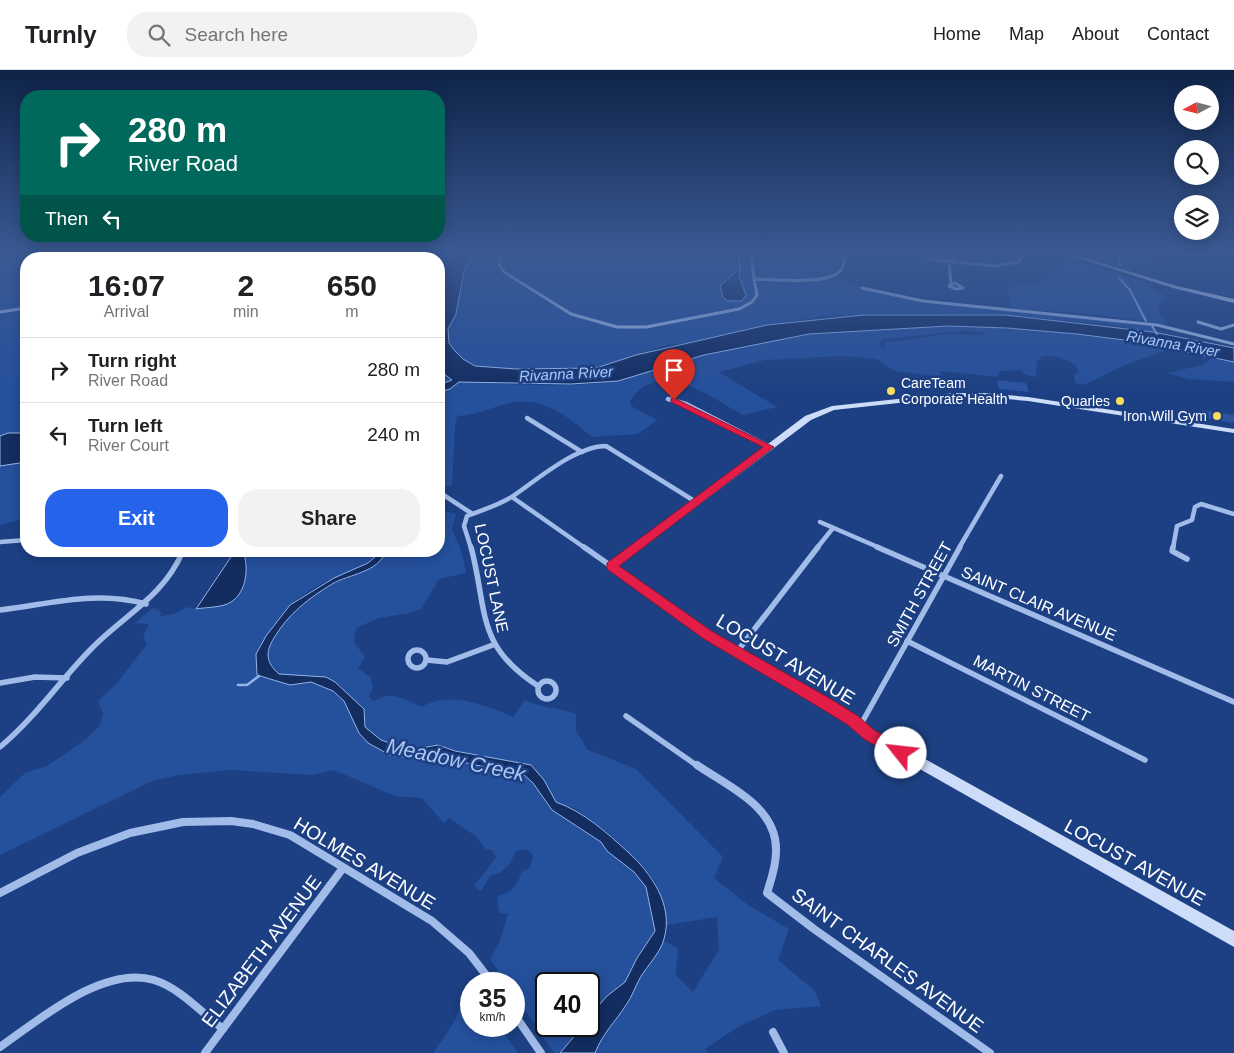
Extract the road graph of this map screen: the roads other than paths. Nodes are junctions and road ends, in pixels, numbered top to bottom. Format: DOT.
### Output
graph roads {
  1 [pos="550,301"];
  2 [pos="753,301"];
  3 [pos="931,301"];
  4 [pos="20,309"];
  5 [pos="0,312"];
  6 [pos="1198,322"];
  7 [pos="1234,325"];
  8 [pos="1234,344"];
  9 [pos="668,399"];
  10 [pos="528,418"];
  11 [pos="1234,431"];
  12 [pos="770,447"];
  13 [pos="582,452"];
  14 [pos="1001,476"];
  15 [pos="445,496"];
  16 [pos="512,497"];
  17 [pos="696,502"];
  18 [pos="471,513"];
  19 [pos="1234,514"];
  20 [pos="820,522"];
  21 [pos="833,528"];
  22 [pos="20,540"];
  23 [pos="0,542"];
  24 [pos="180,557"];
  25 [pos="1187,559"];
  26 [pos="611,566"];
  27 [pos="943,576"];
  28 [pos="146,604"];
  29 [pos="0,610"];
  30 [pos="907,641"];
  31 [pos="493,645"];
  32 [pos="736,653"];
  33 [pos="427,660"];
  34 [pos="66,678"];
  35 [pos="0,683"];
  36 [pos="538,686"];
  37 [pos="1234,702"];
  38 [pos="626,716"];
  39 [pos="860,726"];
  40 [pos="0,748"];
  41 [pos="1144,760"];
  42 [pos="343,868"];
  43 [pos="0,893"];
  44 [pos="1234,939"];
  45 [pos="484,972"];
  46 [pos="223,1029"];
  47 [pos="525,1030"];
  48 [pos="773,1032"];
  49 [pos="0,1046"];
  50 [pos="205,1053"];
  51 [pos="541,1053"];
  52 [pos="784,1053"];
  53 [pos="990,1053"];
  1 -- 2 [label="street"];
  3 -- 8 [label="street"];
  4 -- 5 [label="street"];
  6 -- 7 [label="street"];
  9 -- 12 [label="street"];
  10 -- 13 [label="street"];
  11 -- 12 [label="street"];
  12 -- 17 [label="street"];
  13 -- 16 [label="street, LOCUST LANE"];
  13 -- 17 [label="street, LOCUST LANE"];
  14 -- 27 [label="street, SMITH STREET"];
  15 -- 18 [label="street"];
  16 -- 18 [label="street, LOCUST LANE"];
  16 -- 26 [label="street, LOCUST AVENUE"];
  17 -- 26 [label="street"];
  18 -- 31 [label="street, LOCUST LANE"];
  19 -- 25 [label="street"];
  20 -- 21 [label="street, SAINT CLAIR AVENUE"];
  21 -- 27 [label="street, SAINT CLAIR AVENUE"];
  21 -- 32 [label="street"];
  22 -- 23 [label="street"];
  24 -- 28 [label="street"];
  26 -- 32 [label="street, LOCUST AVENUE"];
  27 -- 30 [label="street, SMITH STREET"];
  27 -- 37 [label="street, SAINT CLAIR AVENUE"];
  28 -- 29 [label="street"];
  28 -- 34 [label="street"];
  30 -- 39 [label="street, SMITH STREET"];
  30 -- 41 [label="street, MARTIN STREET"];
  31 -- 33 [label="street"];
  31 -- 36 [label="street, LOCUST LANE"];
  32 -- 39 [label="street, LOCUST AVENUE"];
  34 -- 35 [label="street"];
  34 -- 40 [label="street"];
  38 -- 53 [label="street, SAINT CHARLES AVENUE"];
  39 -- 44 [label="street, LOCUST AVENUE"];
  42 -- 43 [label="street, HOLMES AVENUE"];
  42 -- 45 [label="street, HOLMES AVENUE"];
  42 -- 46 [label="street, ELIZABETH AVENUE"];
  46 -- 49 [label="street"];
  46 -- 50 [label="street, ELIZABETH AVENUE"];
  47 -- 51 [label="street"];
  48 -- 52 [label="street"];
}
